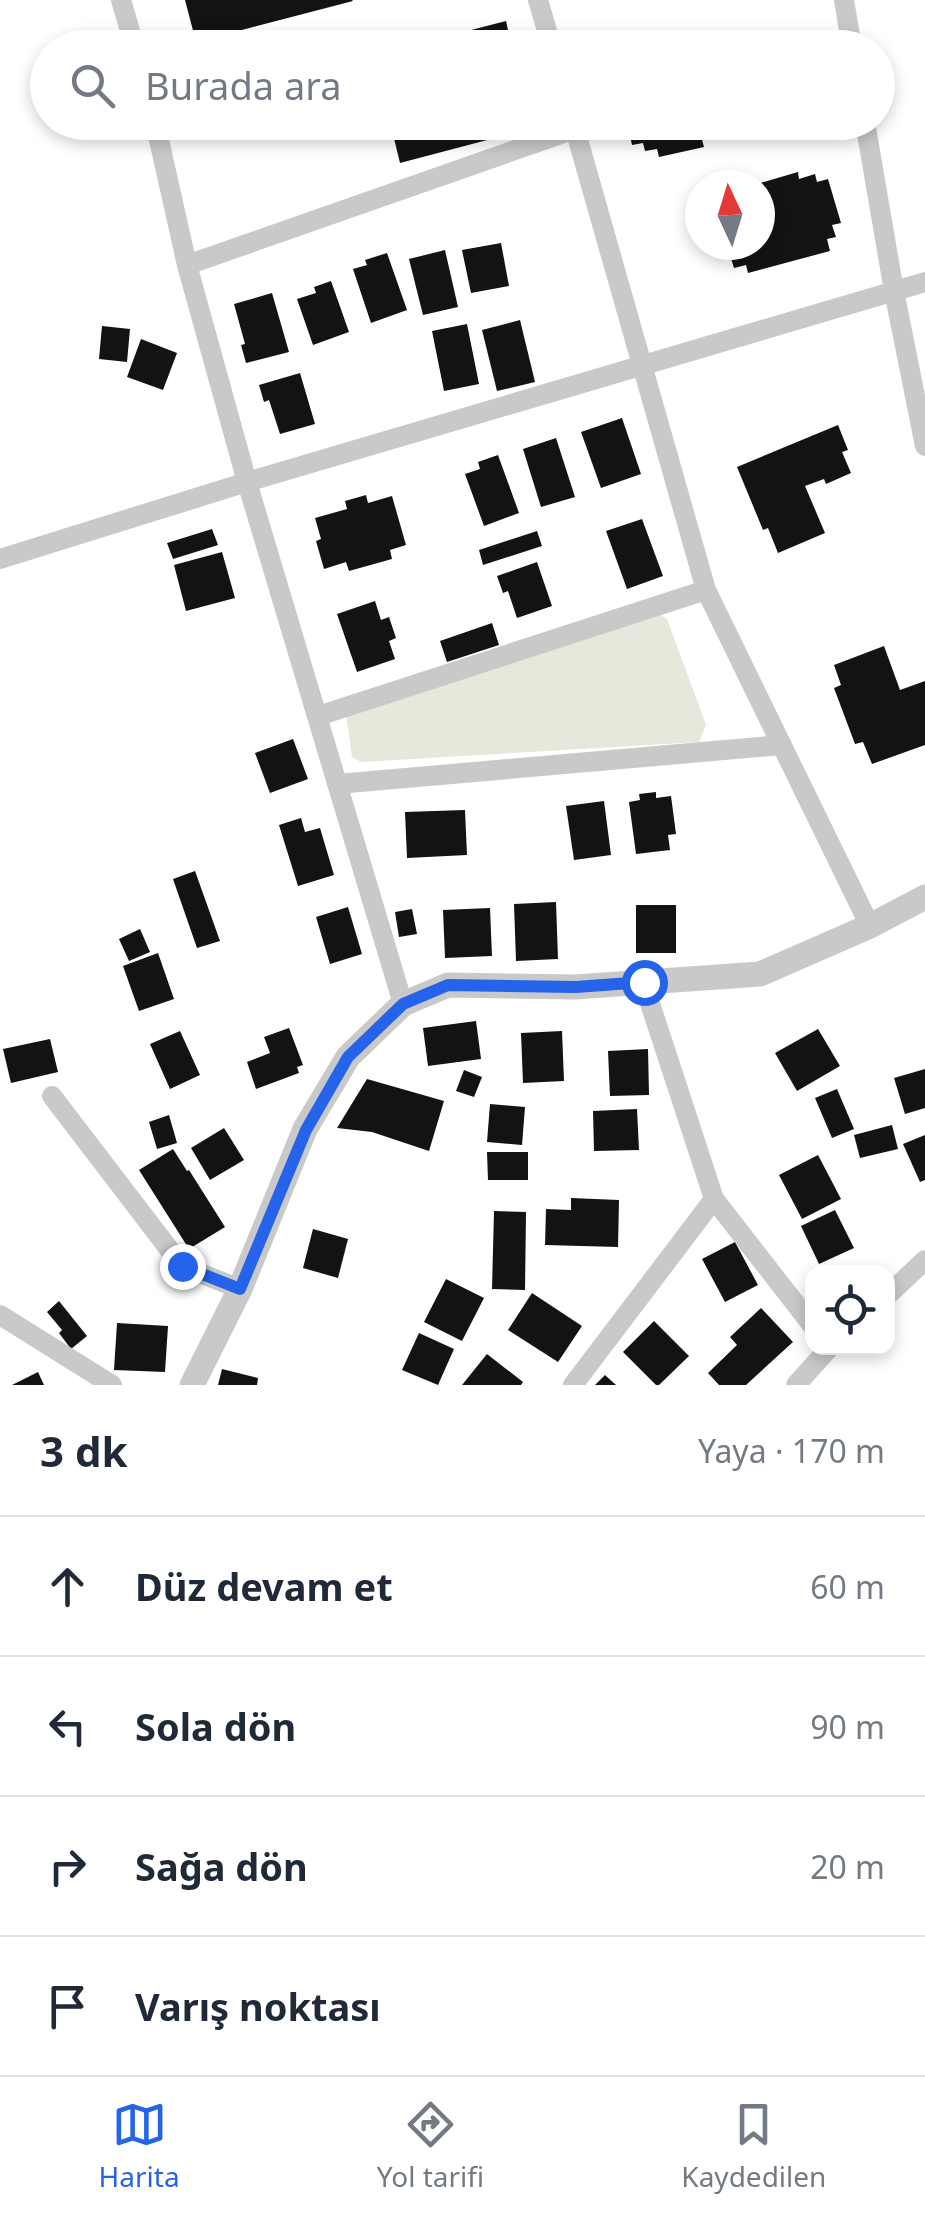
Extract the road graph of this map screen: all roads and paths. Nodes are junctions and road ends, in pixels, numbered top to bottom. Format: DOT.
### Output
graph roads {
  1 [pos="121,0"];
  2 [pos="538,0"];
  3 [pos="844,0"];
  4 [pos="130,30"];
  5 [pos="547,30"];
  6 [pos="849,30"];
  7 [pos="159,140"];
  8 [pos="535,140"];
  9 [pos="578,140"];
  10 [pos="868,140"];
  11 [pos="187,265"];
  12 [pos="925,282"];
  13 [pos="894,291"];
  14 [pos="643,366"];
  15 [pos="925,446"];
  16 [pos="247,482"];
  17 [pos="0,559"];
  18 [pos="706,590"];
  19 [pos="318,716"];
  20 [pos="782,745"];
  21 [pos="337,784"];
  22 [pos="925,897"];
  23 [pos="870,926"];
  24 [pos="644,982"];
  25 [pos="403,1004"];
  26 [pos="52,1096"];
  27 [pos="714,1199"];
  28 [pos="925,1260"];
  29 [pos="895,1288"];
  30 [pos="240,1289"];
  31 [pos="0,1315"];
  32 [pos="805,1317"];
  33 [pos="824,1355"];
  34 [pos="112,1385"];
  35 [pos="192,1385"];
  36 [pos="573,1385"];
  37 [pos="796,1385"];
  1 -- 4 [label="street"];
  2 -- 5 [label="street"];
  3 -- 6 [label="street"];
  7 -- 11 [label="street"];
  8 -- 11 [label="street"];
  9 -- 14 [label="street"];
  10 -- 13 [label="street"];
  11 -- 16 [label="street"];
  12 -- 13 [label="street"];
  13 -- 14 [label="street"];
  13 -- 15 [label="street"];
  14 -- 16 [label="street"];
  14 -- 18 [label="street"];
  16 -- 17 [label="street"];
  16 -- 19 [label="street"];
  18 -- 19 [label="street"];
  18 -- 20 [label="street"];
  19 -- 21 [label="street"];
  20 -- 21 [label="street"];
  20 -- 23 [label="street"];
  21 -- 25 [label="street"];
  22 -- 23 [label="street"];
  23 -- 24 [label="street"];
  24 -- 25 [label="street"];
  24 -- 27 [label="street"];
  25 -- 30 [label="street"];
  26 -- 30 [label="street"];
  27 -- 32 [label="street"];
  27 -- 36 [label="street"];
  28 -- 29 [label="street"];
  30 -- 35 [label="street"];
  31 -- 34 [label="street"];
  33 -- 37 [label="street"];
}
